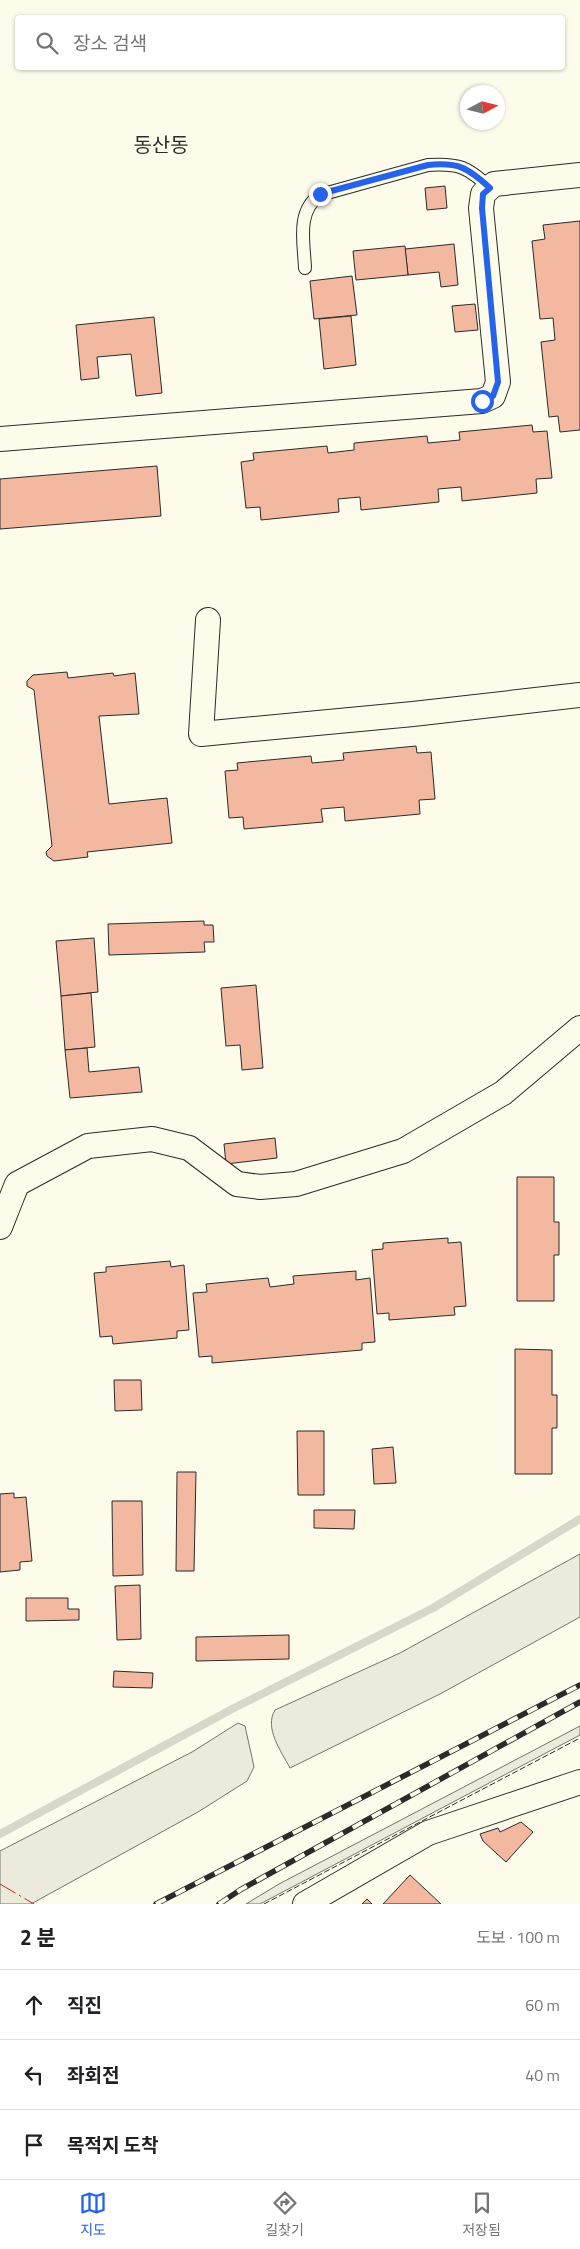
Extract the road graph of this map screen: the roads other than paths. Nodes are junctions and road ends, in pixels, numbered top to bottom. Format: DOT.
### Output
graph roads {
  1 [pos="580,175"];
  2 [pos="490,188"];
  3 [pos="305,268"];
  4 [pos="0,439"];
  5 [pos="208,620"];
  6 [pos="580,695"];
  7 [pos="580,1028"];
  8 [pos="0,1228"];
  9 [pos="580,1782"];
  10 [pos="305,1904"];
  1 -- 2 [label="street"];
  2 -- 3 [label="lane"];
  2 -- 4 [label="street"];
  5 -- 6 [label="street"];
  7 -- 8 [label="street"];
  9 -- 10 [label="street"];
}
